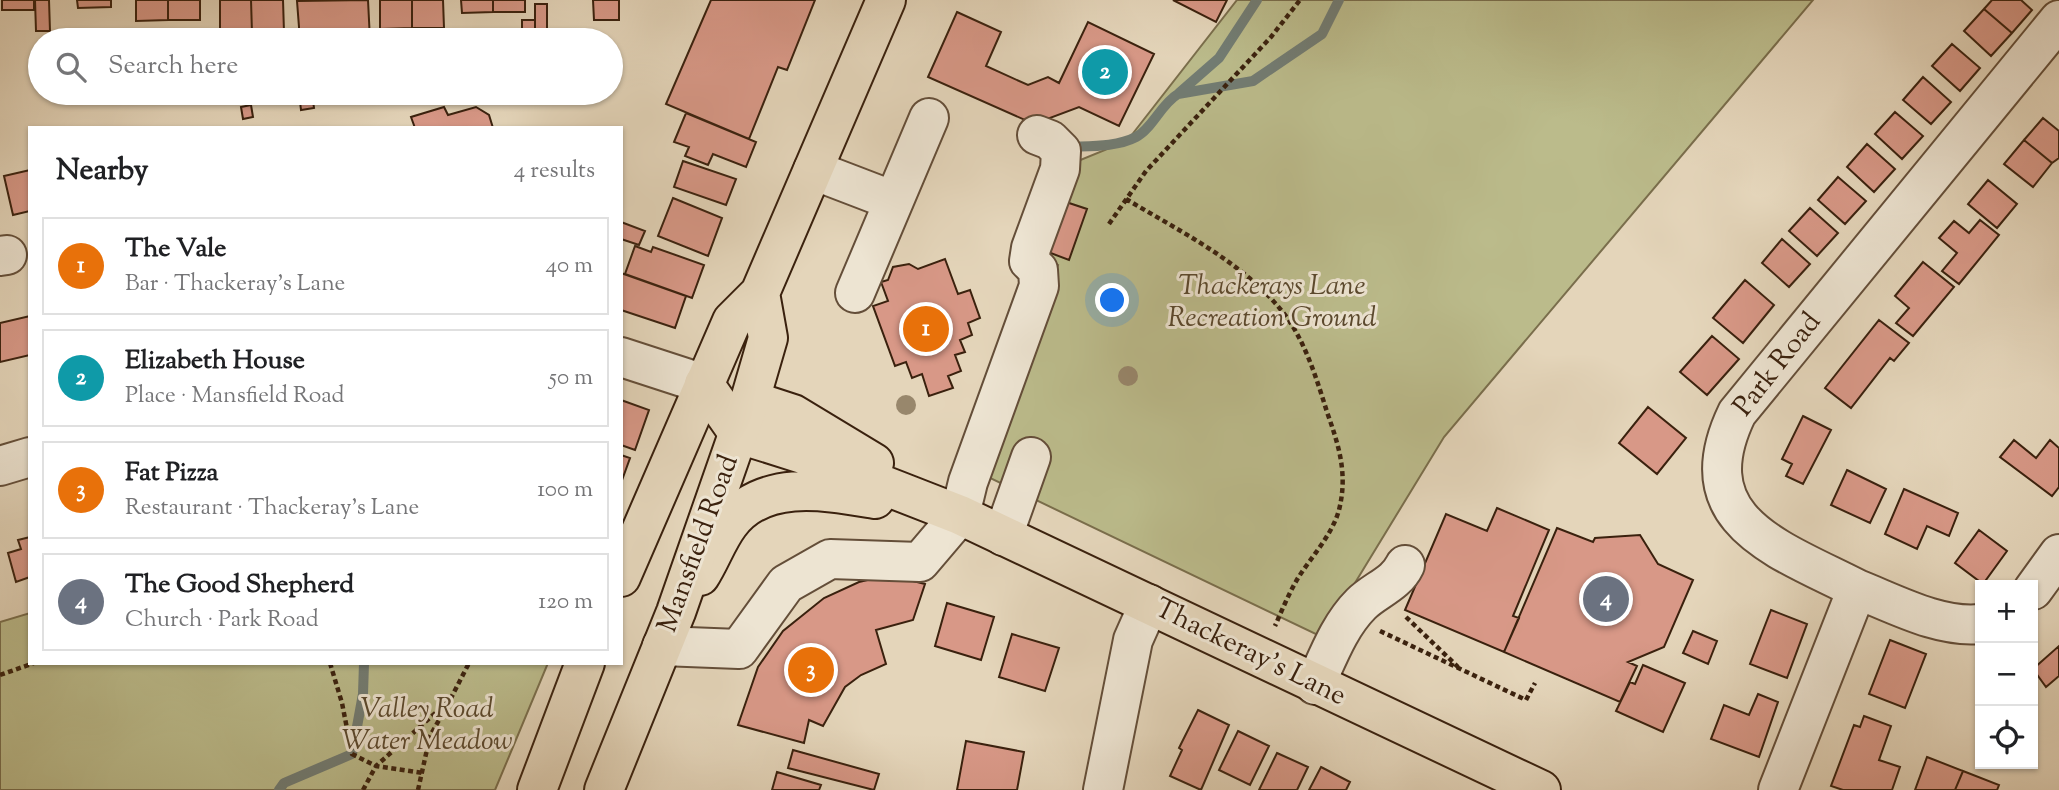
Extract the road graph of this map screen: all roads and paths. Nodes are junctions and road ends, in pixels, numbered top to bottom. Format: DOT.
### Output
graph roads {
  1 [pos="886,0"];
  2 [pos="1300,0"];
  3 [pos="2059,20"];
  4 [pos="929,118"];
  5 [pos="1037,135"];
  6 [pos="813,170"];
  7 [pos="1126,199"];
  8 [pos="894,201"];
  9 [pos="1110,224"];
  10 [pos="760,293"];
  11 [pos="855,293"];
  12 [pos="623,358"];
  13 [pos="704,384"];
  14 [pos="745,417"];
  15 [pos="1031,457"];
  16 [pos="28,458"];
  17 [pos="0,466"];
  18 [pos="960,515"];
  19 [pos="1003,536"];
  20 [pos="2059,554"];
  21 [pos="1405,565"];
  22 [pos="623,572"];
  23 [pos="2038,583"];
  24 [pos="1857,589"];
  25 [pos="1149,604"];
  26 [pos="1406,617"];
  27 [pos="1975,624"];
  28 [pos="669,629"];
  29 [pos="1337,638"];
  30 [pos="1260,659"];
  31 [pos="28,665"];
  32 [pos="331,665"];
  33 [pos="468,665"];
  34 [pos="584,665"];
  35 [pos="1461,670"];
  36 [pos="0,675"];
  37 [pos="1535,683"];
  38 [pos="1315,685"];
  39 [pos="450,700"];
  40 [pos="376,766"];
  41 [pos="423,773"];
  42 [pos="363,790"];
  43 [pos="418,790"];
  44 [pos="537,790"];
  45 [pos="604,790"];
  46 [pos="1103,790"];
  47 [pos="1541,790"];
  48 [pos="1779,790"];
  1 -- 6 [label="main road, Mansfield Road"];
  2 -- 7 [label="path"];
  3 -- 24 [label="street, Park Road"];
  4 -- 8 [label="street"];
  5 -- 18 [label="street"];
  6 -- 8 [label="street"];
  6 -- 10 [label="main road, Mansfield Road"];
  7 -- 9 [label="path"];
  7 -- 30 [label="path"];
  8 -- 11 [label="street"];
  10 -- 13 [label="main road, Mansfield Road"];
  10 -- 14 [label="main road, Mansfield Road"];
  12 -- 13 [label="street"];
  13 -- 14 [label="main road, Thackeray's Lane"];
  13 -- 22 [label="main road, Mansfield Road"];
  14 -- 18 [label="main road, Thackeray's Lane"];
  14 -- 28 [label="main road, Mansfield Road"];
  15 -- 19 [label="street"];
  16 -- 17 [label="street"];
  18 -- 19 [label="main road, Thackeray's Lane"];
  18 -- 28 [label="street"];
  18 -- 28 [label="main road, Thackeray's Lane"];
  19 -- 25 [label="main road, Thackeray's Lane"];
  20 -- 23 [label="street"];
  21 -- 29 [label="street"];
  24 -- 27 [label="street, Park Road"];
  24 -- 48 [label="street"];
  25 -- 30 [label="main road, Thackeray's Lane"];
  25 -- 46 [label="street"];
  26 -- 35 [label="path"];
  28 -- 45 [label="main road, Mansfield Road"];
  29 -- 35 [label="path"];
  29 -- 38 [label="street"];
  30 -- 38 [label="main road, Thackeray's Lane"];
  31 -- 36 [label="path"];
  32 -- 40 [label="path"];
  33 -- 39 [label="path"];
  34 -- 44 [label="main road"];
  35 -- 37 [label="path"];
  38 -- 47 [label="main road, Thackeray's Lane"];
  39 -- 40 [label="path"];
  39 -- 41 [label="path"];
  40 -- 41 [label="path"];
  40 -- 42 [label="path"];
  41 -- 43 [label="path"];
}
